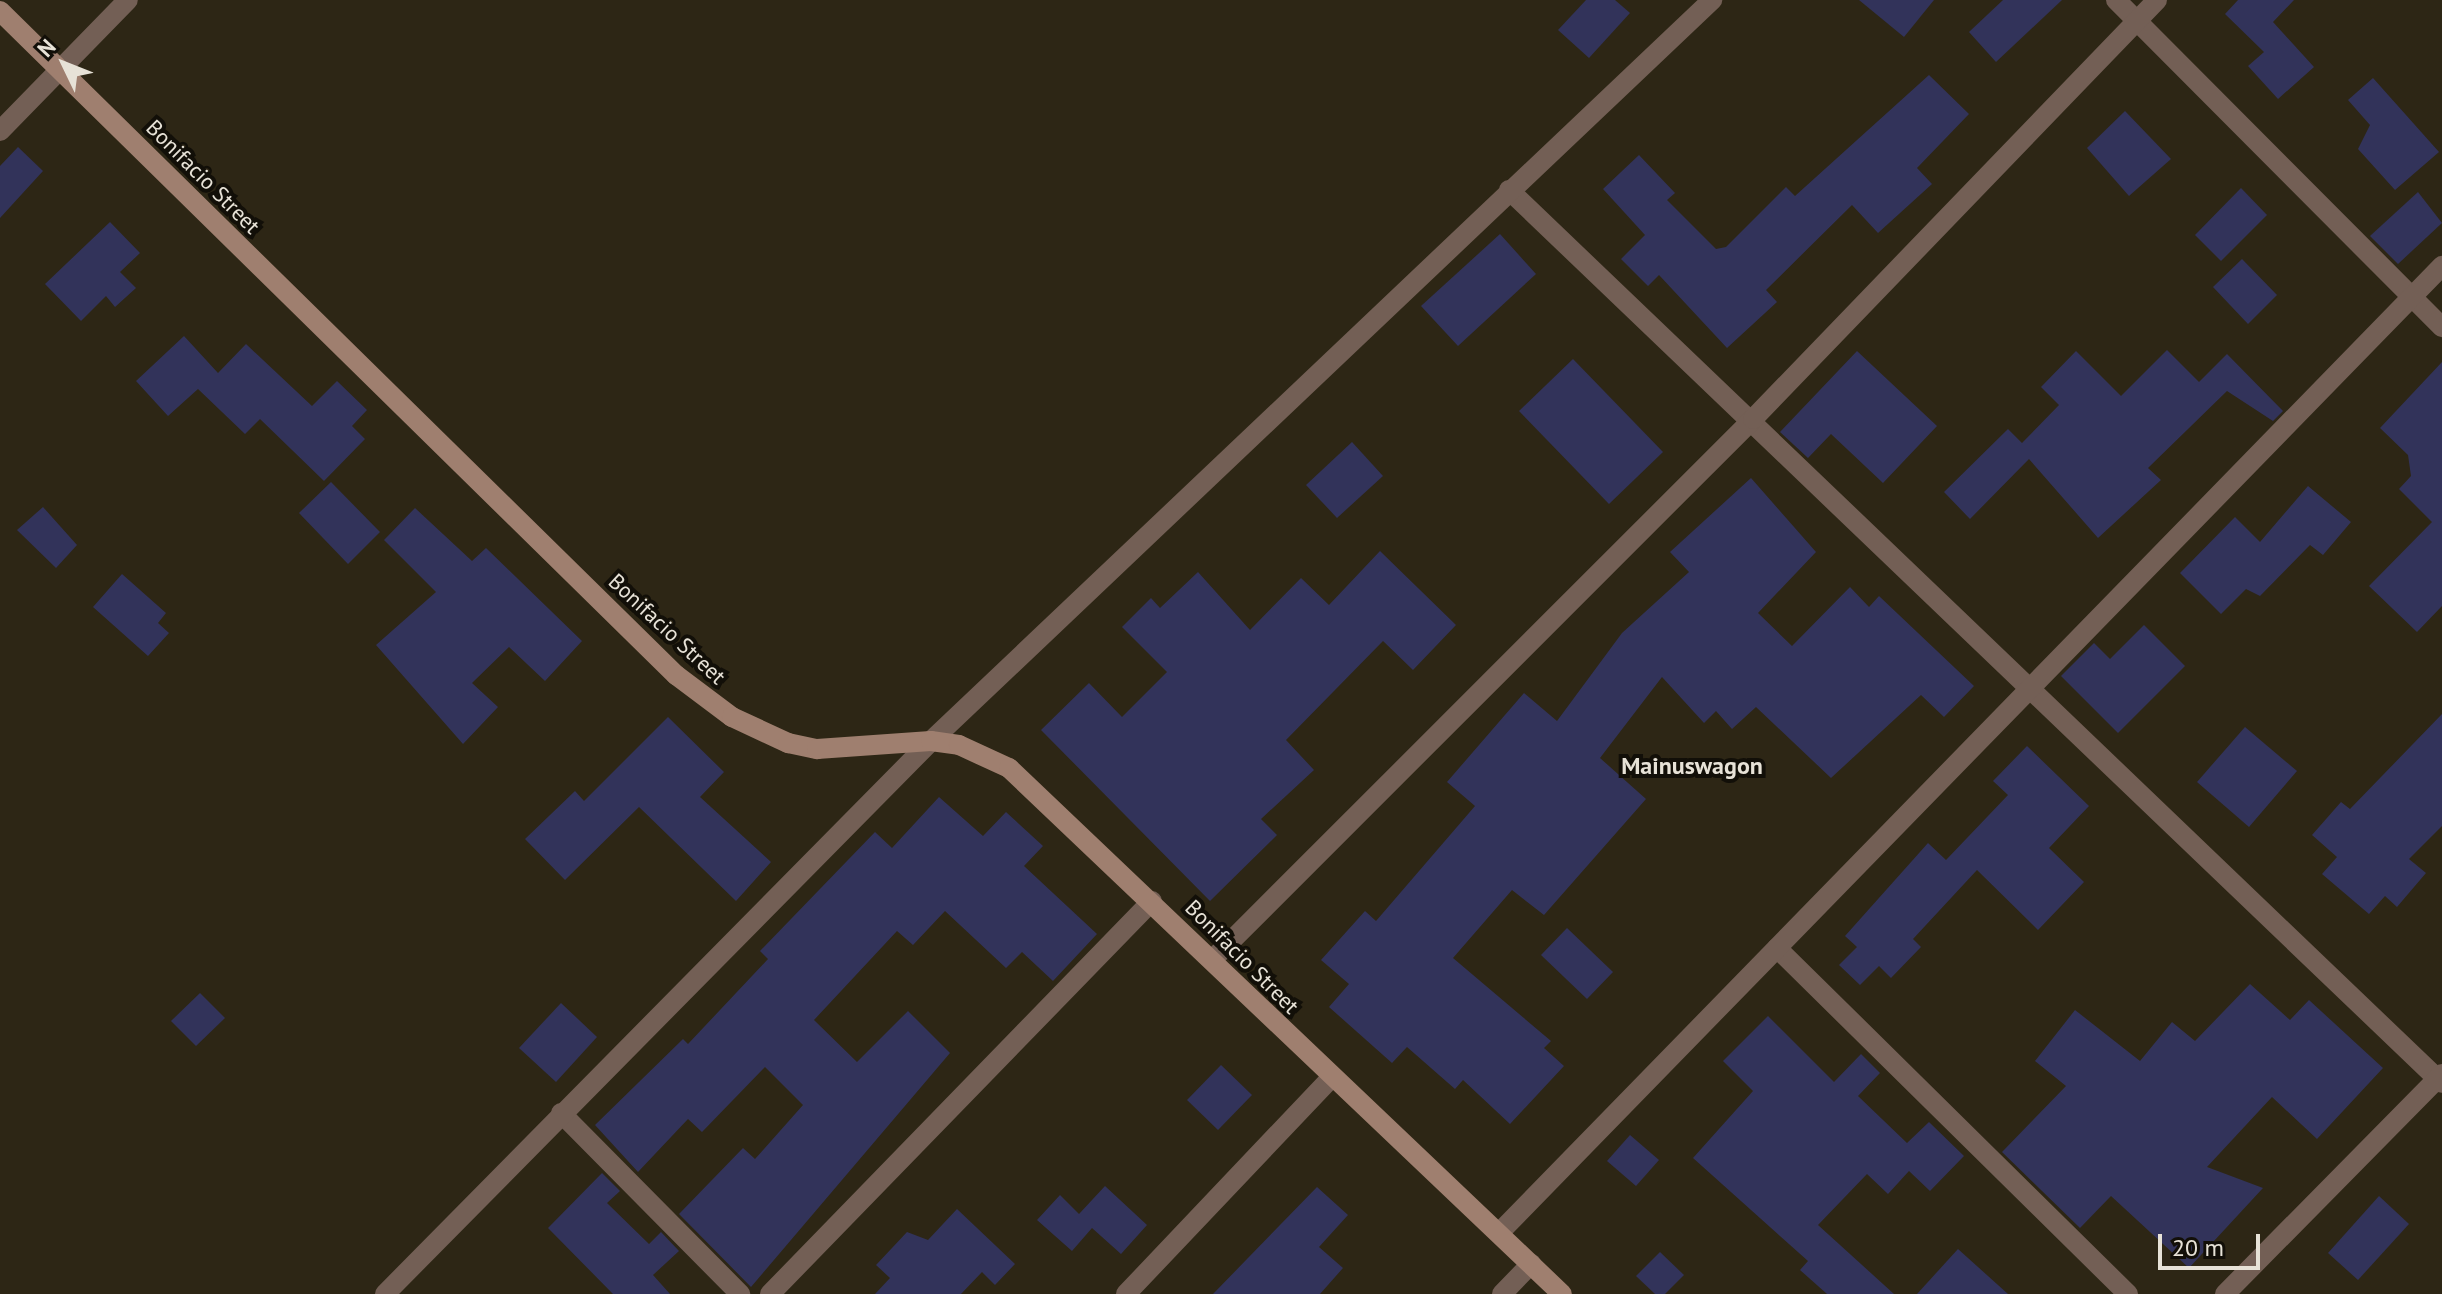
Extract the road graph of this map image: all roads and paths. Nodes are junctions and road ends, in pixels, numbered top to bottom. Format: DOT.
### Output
graph roads {
  1 [pos="128,0"];
  2 [pos="1712,0"];
  3 [pos="2116,0"];
  4 [pos="2157,0"];
  5 [pos="0,11"];
  6 [pos="2136,21"];
  7 [pos="60,70"];
  8 [pos="0,131"];
  9 [pos="1509,190"];
  10 [pos="2442,266"];
  11 [pos="2412,297"];
  12 [pos="2442,327"];
  13 [pos="1753,419"];
  14 [pos="2033,685"];
  15 [pos="931,741"];
  16 [pos="1152,901"];
  17 [pos="1777,948"];
  18 [pos="1212,960"];
  19 [pos="1331,1078"];
  20 [pos="2440,1079"];
  21 [pos="561,1113"];
  22 [pos="1499,1233"];
  23 [pos="1531,1264"];
  24 [pos="385,1294"];
  25 [pos="740,1294"];
  26 [pos="770,1294"];
  27 [pos="1126,1294"];
  28 [pos="1502,1294"];
  29 [pos="1562,1294"];
  30 [pos="2128,1294"];
  31 [pos="2225,1294"];
  1 -- 7 [label="street"];
  2 -- 9 [label="street"];
  3 -- 6 [label="street"];
  4 -- 6 [label="street"];
  5 -- 7 [label="street, Bonifacio Street"];
  6 -- 11 [label="street"];
  6 -- 13 [label="street"];
  7 -- 8 [label="street"];
  7 -- 15 [label="street, Bonifacio Street"];
  9 -- 13 [label="street"];
  9 -- 15 [label="street"];
  10 -- 11 [label="street"];
  11 -- 12 [label="street"];
  11 -- 14 [label="street"];
  13 -- 14 [label="street"];
  13 -- 18 [label="street"];
  14 -- 17 [label="street"];
  14 -- 20 [label="street"];
  15 -- 16 [label="street, Bonifacio Street"];
  15 -- 21 [label="street"];
  16 -- 18 [label="street, Bonifacio Street"];
  16 -- 26 [label="street"];
  17 -- 22 [label="street"];
  17 -- 30 [label="street"];
  18 -- 19 [label="street, Bonifacio Street"];
  19 -- 22 [label="street, Bonifacio Street"];
  19 -- 27 [label="street"];
  20 -- 31 [label="street"];
  21 -- 24 [label="street"];
  21 -- 25 [label="street"];
  22 -- 23 [label="street, Bonifacio Street"];
  23 -- 28 [label="street"];
  23 -- 29 [label="street, Bonifacio Street"];
}
